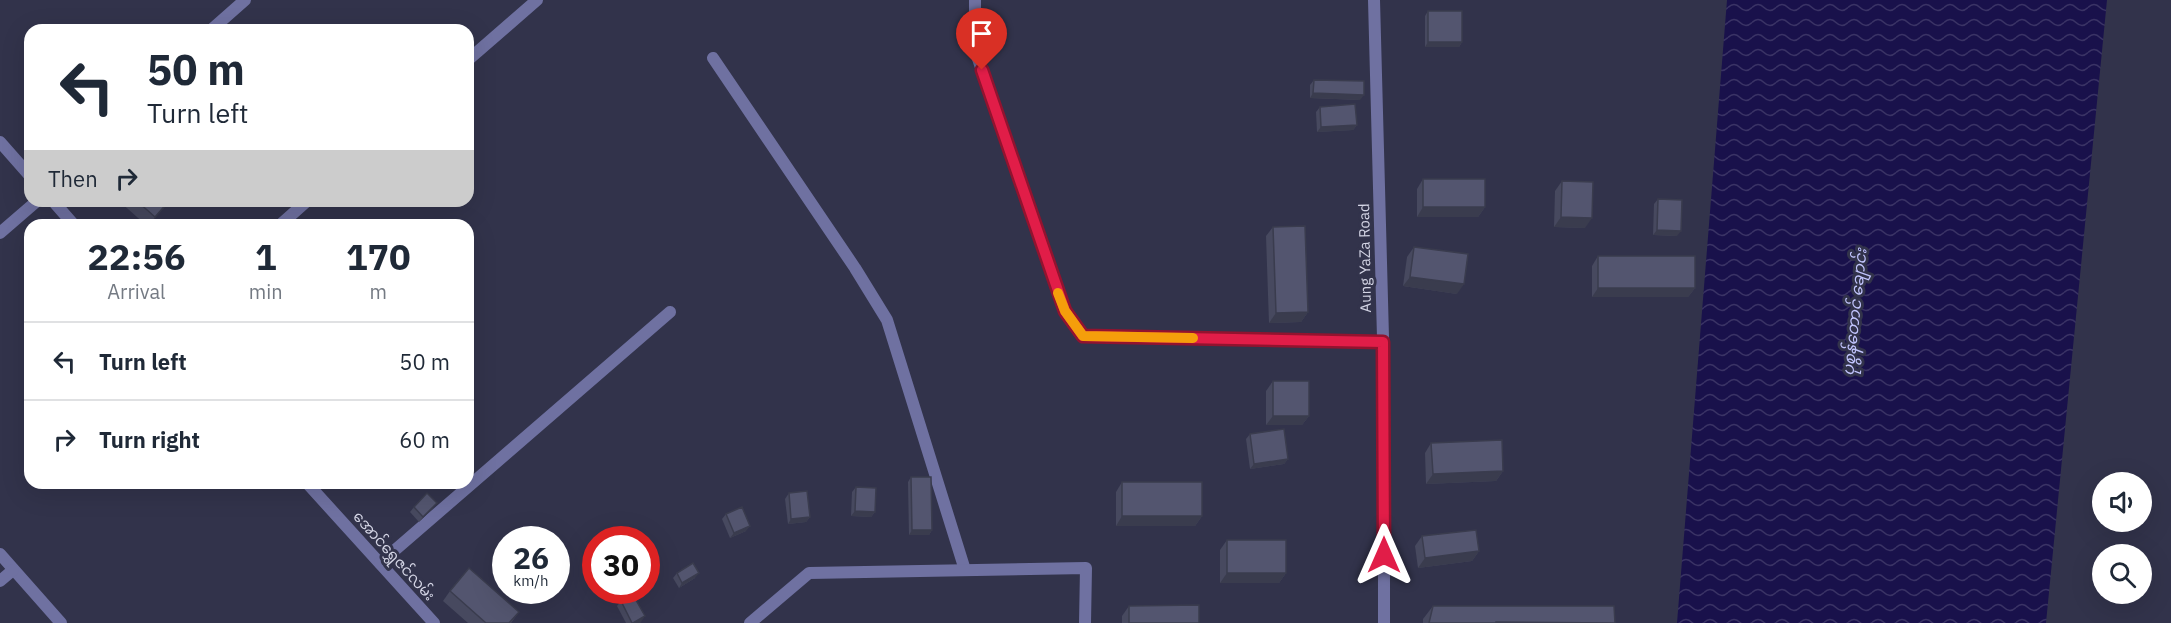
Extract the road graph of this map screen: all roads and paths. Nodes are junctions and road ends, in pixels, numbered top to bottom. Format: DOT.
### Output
graph roads {
  1 [pos="245,0"];
  2 [pos="537,0"];
  3 [pos="975,0"];
  4 [pos="1374,0"];
  5 [pos="218,24"];
  6 [pos="474,55"];
  7 [pos="713,58"];
  8 [pos="0,142"];
  9 [pos="24,169"];
  10 [pos="30,207"];
  11 [pos="58,207"];
  12 [pos="300,207"];
  13 [pos="69,219"];
  14 [pos="287,219"];
  15 [pos="0,233"];
  16 [pos="670,312"];
  17 [pos="1383,342"];
  18 [pos="474,482"];
  19 [pos="312,489"];
  20 [pos="465,489"];
  21 [pos="0,554"];
  22 [pos="380,563"];
  23 [pos="13,570"];
  24 [pos="965,570"];
  25 [pos="0,581"];
  26 [pos="61,623"];
  27 [pos="434,623"];
  28 [pos="750,623"];
  29 [pos="1085,623"];
  30 [pos="1384,623"];
  1 -- 5 [label="street"];
  2 -- 6 [label="street"];
  3 -- 17 [label="street"];
  4 -- 17 [label="street, Aung YaZa Road"];
  7 -- 24 [label="street"];
  8 -- 9 [label="street"];
  10 -- 15 [label="street"];
  11 -- 13 [label="street"];
  12 -- 14 [label="street"];
  16 -- 18 [label="street"];
  17 -- 30 [label="street, Aung YaZa Road"];
  19 -- 22 [label="street, အောင်ရွှေဇင်လမ်း"];
  20 -- 22 [label="street"];
  21 -- 23 [label="street"];
  22 -- 27 [label="street, အောင်ရွှေဇင်လမ်း"];
  23 -- 25 [label="street"];
  23 -- 26 [label="street"];
  24 -- 28 [label="street"];
  24 -- 29 [label="street"];
}
